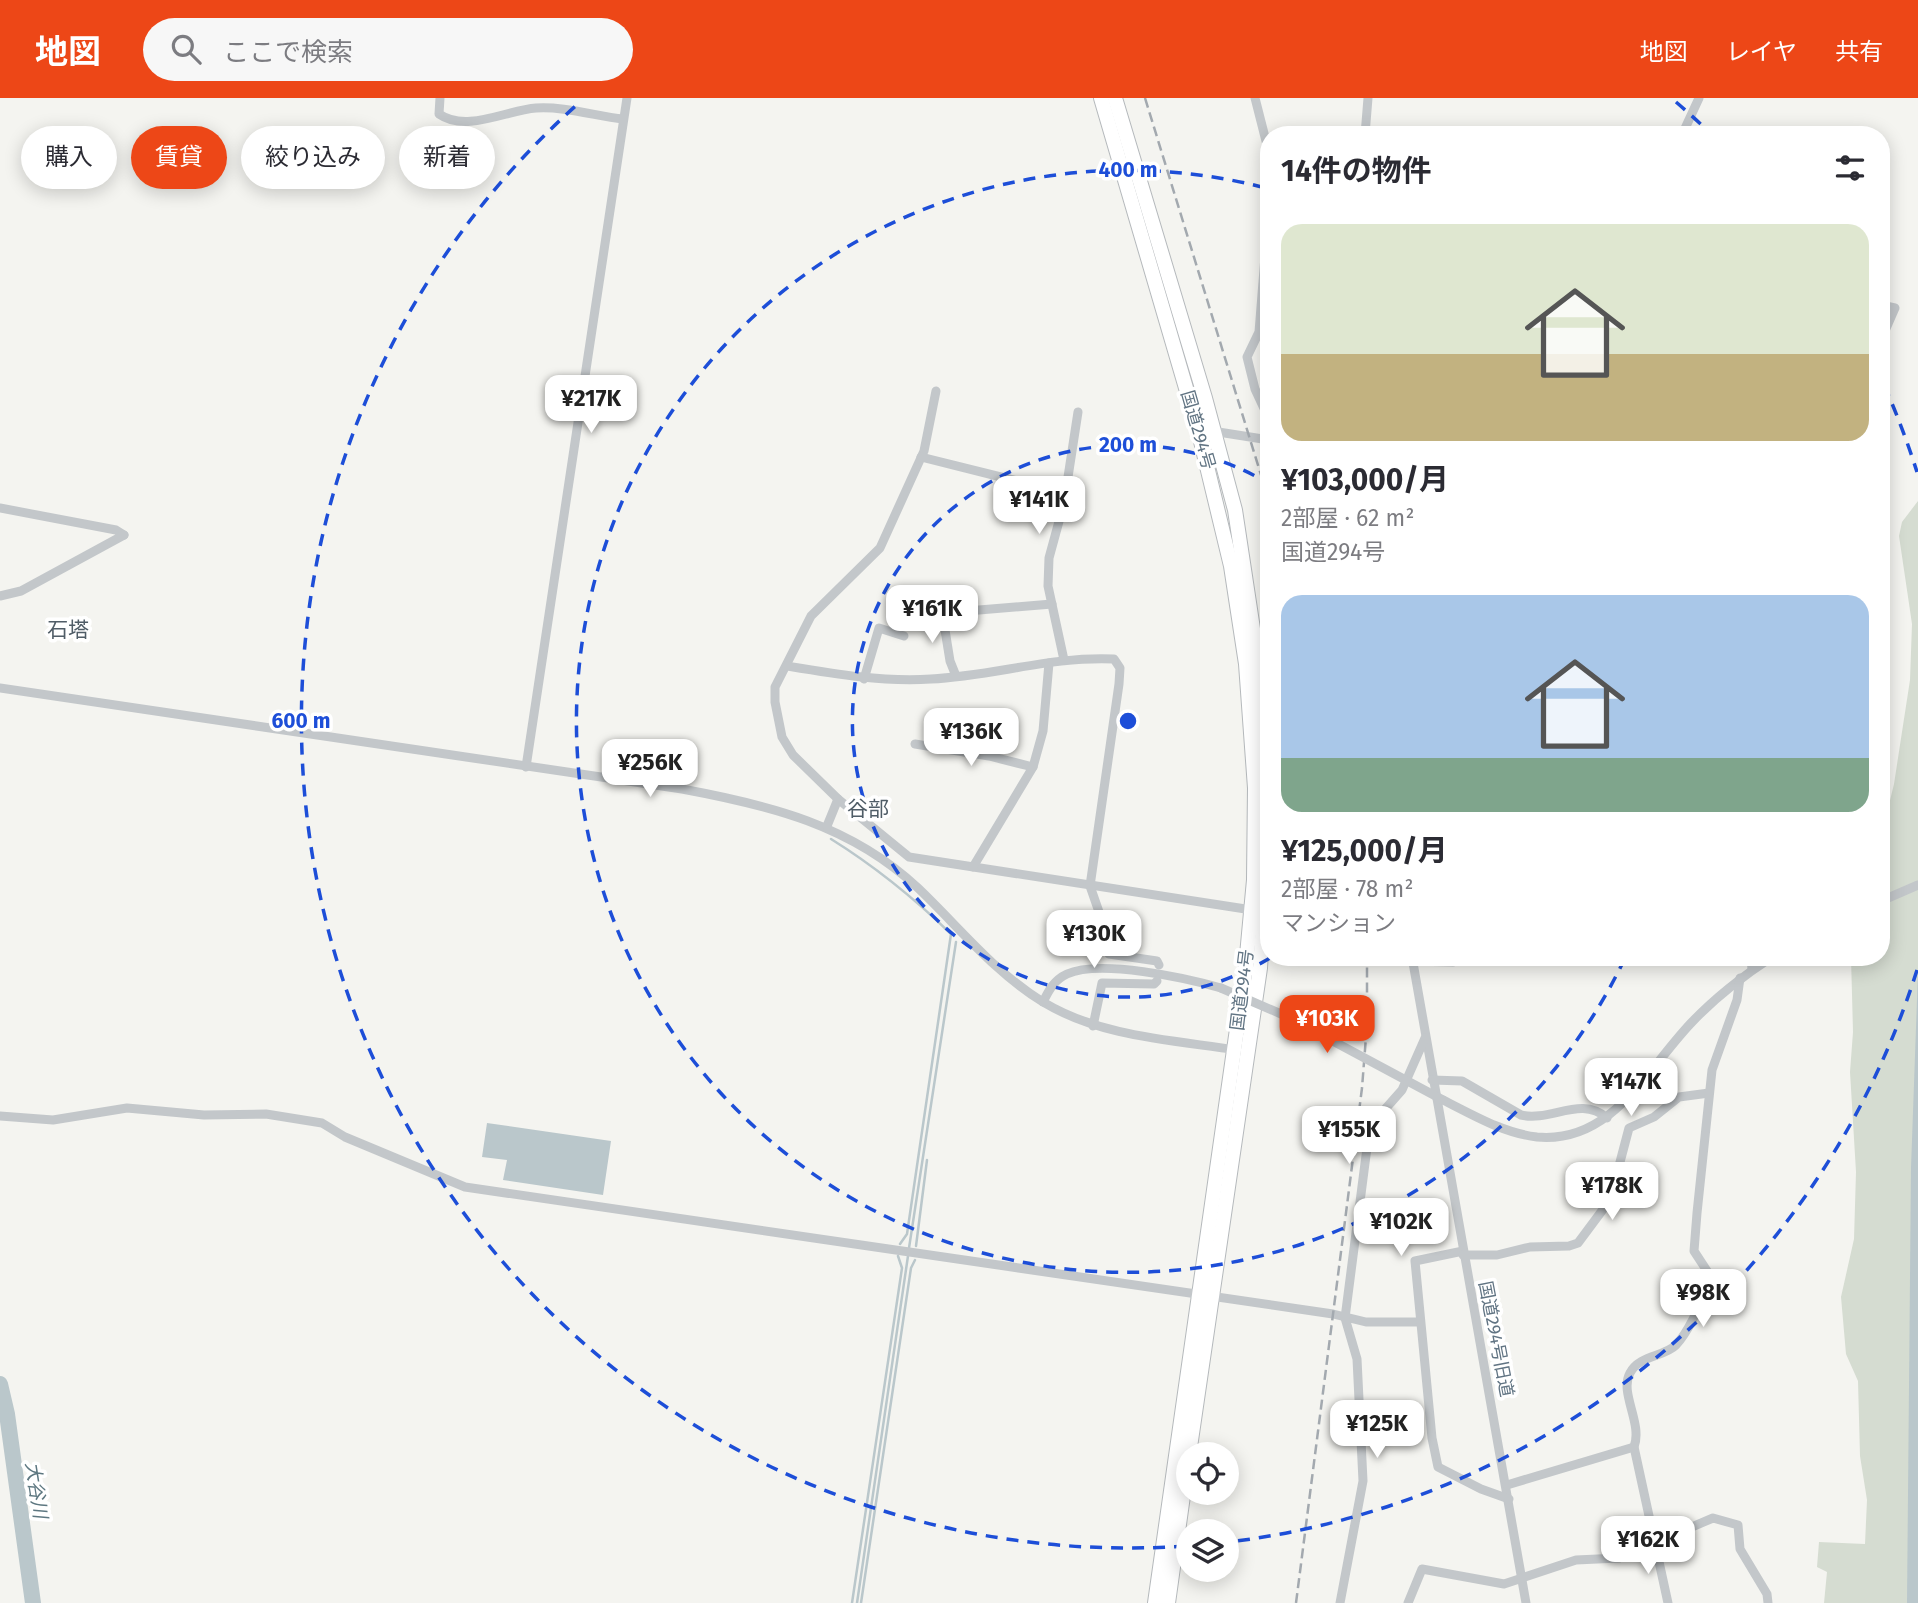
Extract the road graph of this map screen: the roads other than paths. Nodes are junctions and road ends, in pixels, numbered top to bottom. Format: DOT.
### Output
graph roads {
  1 [pos="440,98"];
  2 [pos="627,98"];
  3 [pos="1101,98"];
  4 [pos="1115,98"];
  5 [pos="1255,98"];
  6 [pos="1368,98"];
  7 [pos="1699,98"];
  8 [pos="624,120"];
  9 [pos="1262,126"];
  10 [pos="1365,126"];
  11 [pos="1686,126"];
  12 [pos="1890,307"];
  13 [pos="1260,319"];
  14 [pos="1890,319"];
  15 [pos="936,391"];
  16 [pos="1260,400"];
  17 [pos="1078,412"];
  18 [pos="1198,429"];
  19 [pos="1214,432"];
  20 [pos="1260,439"];
  21 [pos="921,457"];
  22 [pos="1065,493"];
  23 [pos="0,508"];
  24 [pos="0,596"];
  25 [pos="1052,604"];
  26 [pos="941,605"];
  27 [pos="967,611"];
  28 [pos="904,636"];
  29 [pos="1064,660"];
  30 [pos="1049,663"];
  31 [pos="787,666"];
  32 [pos="957,676"];
  33 [pos="864,679"];
  34 [pos="0,688"];
  35 [pos="1260,700"];
  36 [pos="915,744"];
  37 [pos="526,767"];
  38 [pos="1033,767"];
  39 [pos="838,799"];
  40 [pos="827,826"];
  41 [pos="972,867"];
  42 [pos="1918,885"];
  43 [pos="1090,886"];
  44 [pos="1890,897"];
  45 [pos="1252,910"];
  46 [pos="1260,940"];
  47 [pos="1159,965"];
  48 [pos="1413,966"];
  49 [pos="1752,966"];
  50 [pos="1758,966"];
  51 [pos="1752,970"];
  52 [pos="1740,978"];
  53 [pos="1157,981"];
  54 [pos="1043,1002"];
  55 [pos="1093,1026"];
  56 [pos="1425,1038"];
  57 [pos="1241,1051"];
  58 [pos="1432,1080"];
  59 [pos="1709,1093"];
  60 [pos="0,1116"];
  61 [pos="1607,1118"];
  62 [pos="1463,1253"];
  63 [pos="1205,1296"];
  64 [pos="1345,1318"];
  65 [pos="1420,1322"];
  66 [pos="1190,1442"];
  67 [pos="1634,1447"];
  68 [pos="1507,1485"];
  69 [pos="1509,1499"];
  70 [pos="1182,1505"];
  71 [pos="1656,1544"];
  72 [pos="1522,1577"];
  73 [pos="1155,1603"];
  74 [pos="1168,1603"];
  75 [pos="1340,1603"];
  76 [pos="1408,1603"];
  77 [pos="1526,1603"];
  78 [pos="1668,1603"];
  79 [pos="1768,1603"];
  1 -- 8 [label="street"];
  2 -- 8 [label="street"];
  3 -- 18 [label="highway, 国道294号"];
  4 -- 19 [label="highway, 国道294号"];
  5 -- 9 [label="street"];
  6 -- 10 [label="street"];
  7 -- 11 [label="street"];
  8 -- 37 [label="street"];
  12 -- 14 [label="street"];
  13 -- 16 [label="street"];
  15 -- 21 [label="street"];
  17 -- 22 [label="street"];
  18 -- 19 [label="street"];
  18 -- 45 [label="highway, 国道294号"];
  19 -- 20 [label="street"];
  19 -- 35 [label="highway, 国道294号"];
  21 -- 22 [label="street"];
  21 -- 31 [label="street"];
  22 -- 25 [label="street"];
  23 -- 24 [label="street"];
  25 -- 27 [label="street"];
  25 -- 29 [label="street"];
  26 -- 32 [label="street"];
  28 -- 33 [label="street"];
  29 -- 30 [label="street"];
  29 -- 43 [label="street"];
  30 -- 32 [label="street"];
  30 -- 38 [label="street"];
  31 -- 33 [label="street"];
  31 -- 39 [label="street"];
  32 -- 33 [label="street"];
  34 -- 37 [label="street"];
  36 -- 38 [label="street"];
  37 -- 40 [label="street"];
  38 -- 41 [label="street"];
  39 -- 40 [label="street"];
  39 -- 41 [label="street"];
  40 -- 54 [label="street"];
  41 -- 43 [label="street"];
  42 -- 44 [label="street"];
  43 -- 45 [label="street"];
  43 -- 47 [label="street"];
  45 -- 57 [label="highway, 国道294号"];
  46 -- 57 [label="highway, 国道294号"];
  48 -- 56 [label="street, 国道294号旧道"];
  49 -- 51 [label="street"];
  50 -- 51 [label="street"];
  51 -- 52 [label="street"];
  52 -- 59 [label="street"];
  52 -- 61 [label="street"];
  53 -- 55 [label="street"];
  54 -- 55 [label="street"];
  54 -- 61 [label="street, bridge"];
  55 -- 57 [label="street"];
  56 -- 58 [label="street, 国道294号旧道"];
  56 -- 64 [label="street"];
  57 -- 63 [label="highway, 国道294号"];
  58 -- 61 [label="street"];
  58 -- 62 [label="street, 国道294号旧道"];
  59 -- 62 [label="street"];
  59 -- 67 [label="street"];
  60 -- 63 [label="street"];
  62 -- 65 [label="street"];
  62 -- 68 [label="street, 国道294号旧道"];
  63 -- 64 [label="street"];
  63 -- 66 [label="highway, 国道294号"];
  63 -- 73 [label="highway, 国道294号"];
  64 -- 65 [label="street"];
  64 -- 75 [label="street"];
  65 -- 69 [label="street"];
  67 -- 68 [label="street"];
  67 -- 71 [label="street"];
  68 -- 69 [label="street, 国道294号旧道"];
  69 -- 72 [label="street, 国道294号旧道"];
  70 -- 74 [label="highway"];
  71 -- 72 [label="street"];
  71 -- 78 [label="street"];
  71 -- 79 [label="street"];
  72 -- 76 [label="street"];
  72 -- 77 [label="street, 国道294号旧道"];
}
